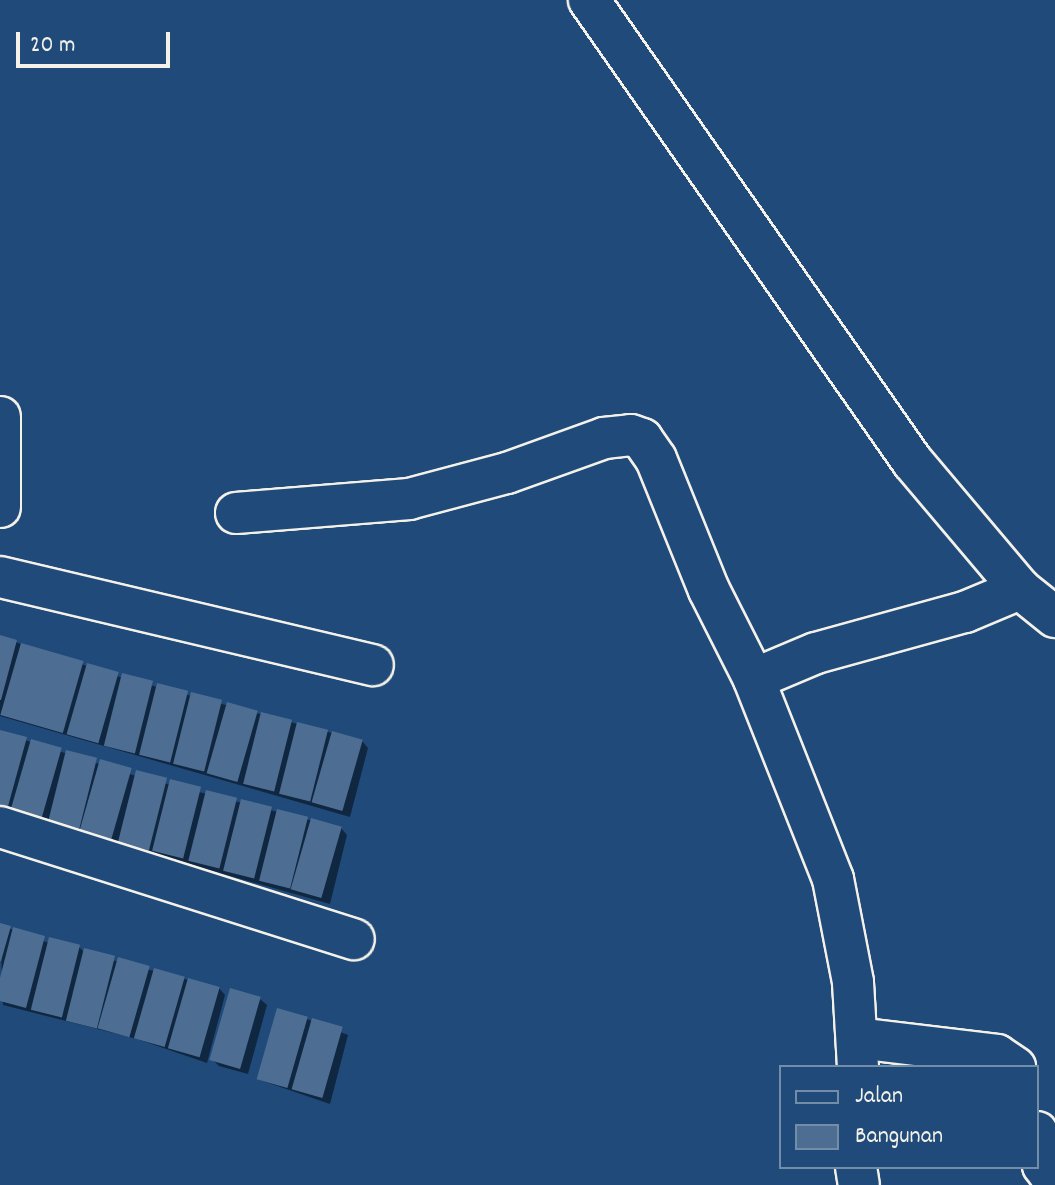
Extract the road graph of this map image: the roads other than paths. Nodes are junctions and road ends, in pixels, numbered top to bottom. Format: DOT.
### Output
graph roads {
  1 [pos="589,0"];
  2 [pos="0,417"];
  3 [pos="0,507"];
  4 [pos="236,513"];
  5 [pos="0,577"];
  6 [pos="1020,589"];
  7 [pos="1055,617"];
  8 [pos="373,665"];
  9 [pos="754,679"];
  10 [pos="0,827"];
  11 [pos="354,939"];
  12 [pos="857,1052"];
  13 [pos="1012,1065"];
  14 [pos="1039,1143"];
  15 [pos="1055,1182"];
  1 -- 6 [label="street"];
  2 -- 3 [label="street"];
  4 -- 9 [label="street"];
  5 -- 8 [label="street"];
  6 -- 7 [label="street"];
  6 -- 9 [label="street"];
  9 -- 12 [label="street"];
  10 -- 11 [label="street"];
  12 -- 13 [label="street"];
  14 -- 15 [label="street"];
}
